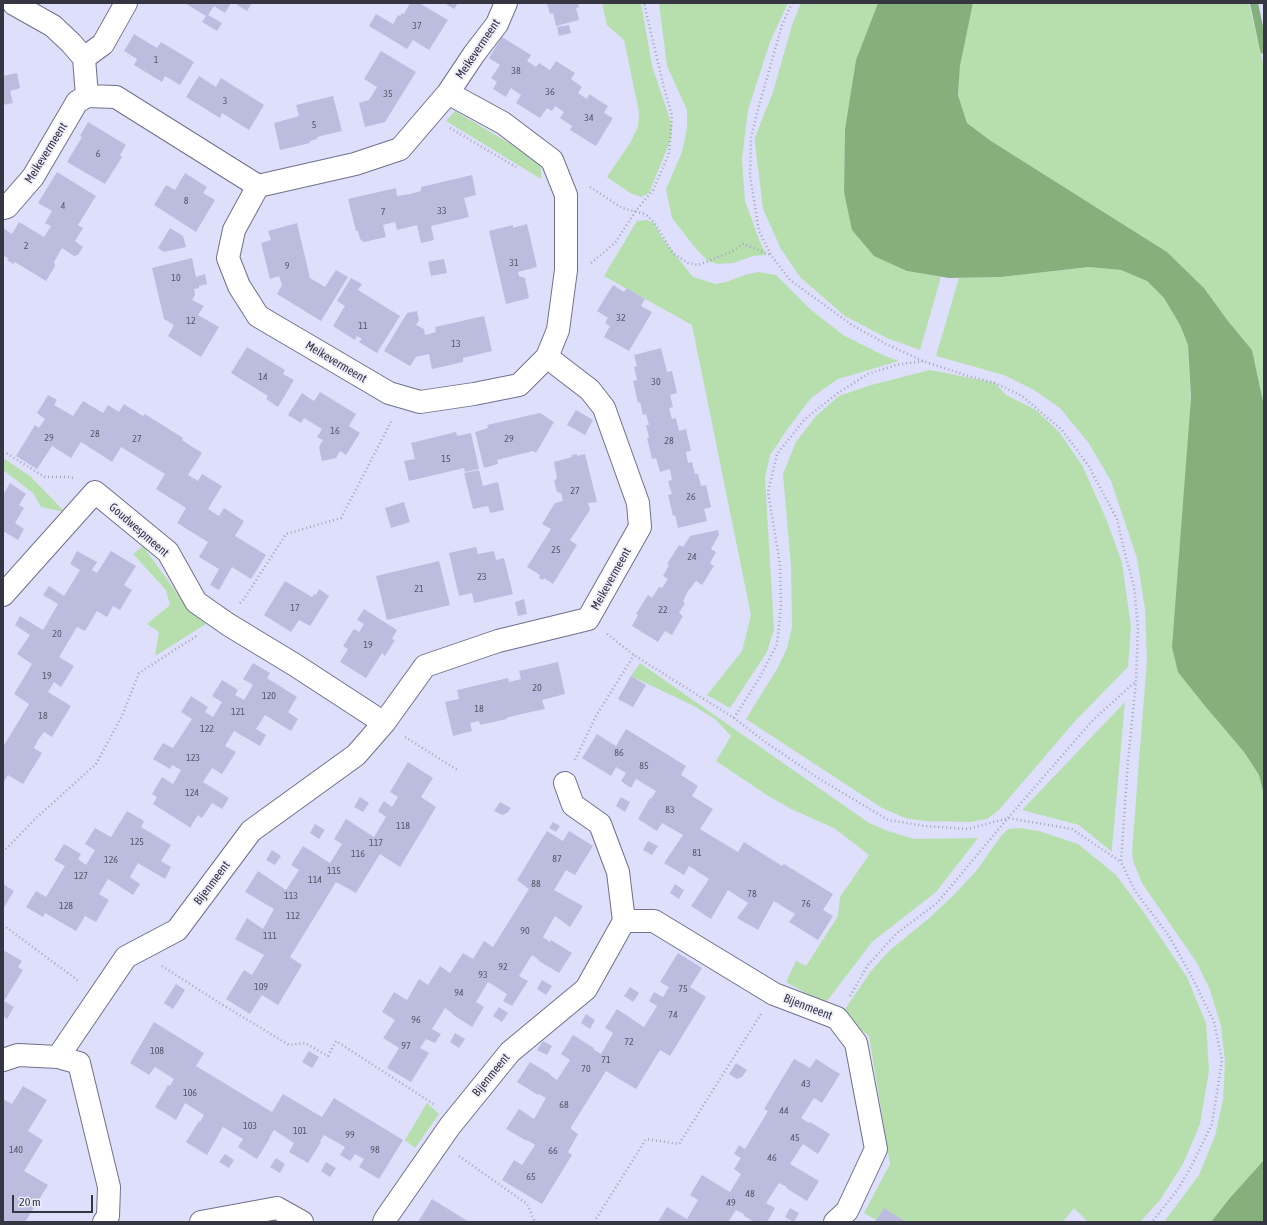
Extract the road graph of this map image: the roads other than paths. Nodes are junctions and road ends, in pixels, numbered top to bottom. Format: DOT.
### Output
graph roads {
  1 [pos="126,3"];
  2 [pos="506,3"];
  3 [pos="14,4"];
  4 [pos="84,58"];
  5 [pos="448,93"];
  6 [pos="87,96"];
  7 [pos="258,186"];
  8 [pos="3,208"];
  9 [pos="547,357"];
  10 [pos="3,595"];
  11 [pos="384,723"];
  12 [pos="564,783"];
  13 [pos="624,921"];
  14 [pos="58,1057"];
  15 [pos="3,1060"];
  16 [pos="112,1220"];
  17 [pos="201,1222"];
  18 [pos="302,1222"];
  19 [pos="384,1222"];
  20 [pos="835,1222"];
  1 -- 4 [label="street"];
  2 -- 5 [label="street, Meikevermeent"];
  3 -- 4 [label="street"];
  4 -- 6 [label="street"];
  5 -- 7 [label="street, Meikevermeent"];
  5 -- 9 [label="street, Meikevermeent"];
  6 -- 7 [label="street"];
  6 -- 8 [label="street, Meikevermeent"];
  7 -- 9 [label="street, Meikevermeent"];
  9 -- 11 [label="street, Meikevermeent"];
  10 -- 11 [label="street, Goudwespmeent"];
  11 -- 14 [label="street, Bijenmeent"];
  12 -- 13 [label="street"];
  13 -- 19 [label="street, Bijenmeent"];
  13 -- 20 [label="street, Bijenmeent"];
  14 -- 15 [label="street"];
  14 -- 16 [label="street"];
  17 -- 18 [label="street"];
}
